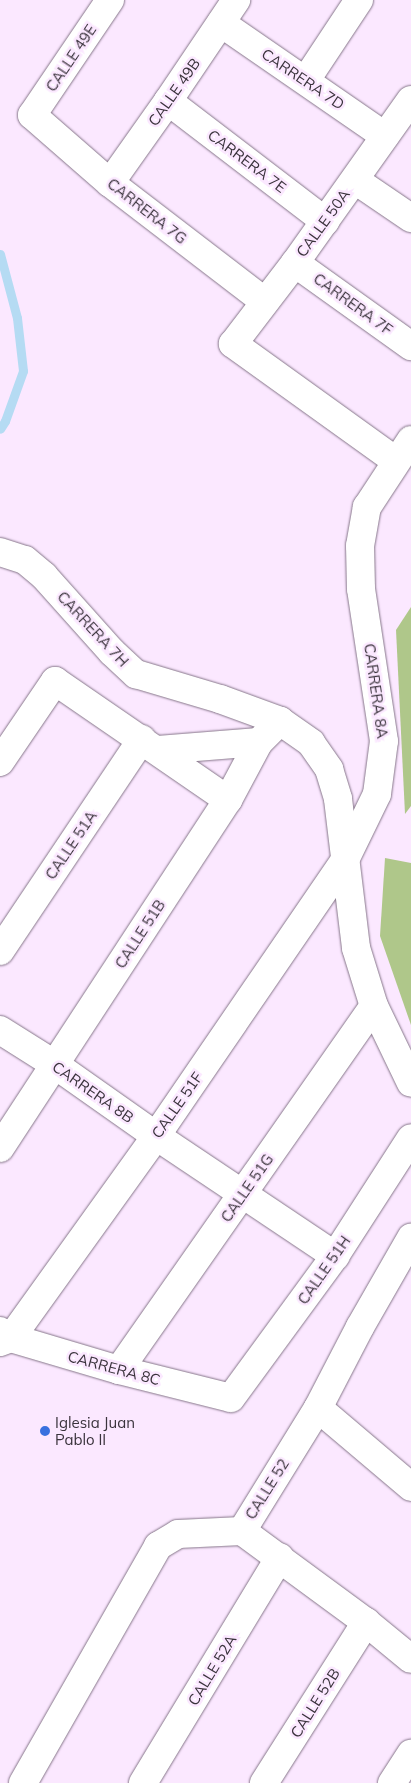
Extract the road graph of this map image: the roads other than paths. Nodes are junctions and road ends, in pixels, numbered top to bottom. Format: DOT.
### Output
graph roads {
  1 [pos="110,0"];
  2 [pos="236,0"];
  3 [pos="359,0"];
  4 [pos="221,23"];
  5 [pos="306,80"];
  6 [pos="411,100"];
  7 [pos="168,101"];
  8 [pos="32,115"];
  9 [pos="385,136"];
  10 [pos="355,180"];
  11 [pos="110,183"];
  12 [pos="411,218"];
  13 [pos="325,221"];
  14 [pos="295,263"];
  15 [pos="265,302"];
  16 [pos="411,346"];
  17 [pos="404,450"];
  18 [pos="0,552"];
  19 [pos="280,721"];
  20 [pos="260,742"];
  21 [pos="150,745"];
  22 [pos="0,762"];
  23 [pos="228,800"];
  24 [pos="345,860"];
  25 [pos="0,951"];
  26 [pos="374,1006"];
  27 [pos="0,1030"];
  28 [pos="54,1064"];
  29 [pos="411,1083"];
  30 [pos="156,1136"];
  31 [pos="411,1138"];
  32 [pos="0,1148"];
  33 [pos="243,1193"];
  34 [pos="411,1238"];
  35 [pos="335,1256"];
  36 [pos="4,1337"];
  37 [pos="119,1370"];
  38 [pos="231,1398"];
  39 [pos="318,1408"];
  40 [pos="411,1487"];
  41 [pos="242,1530"];
  42 [pos="280,1557"];
  43 [pos="366,1622"];
  44 [pos="411,1659"];
  45 [pos="411,1754"];
  46 [pos="23,1783"];
  47 [pos="144,1783"];
  48 [pos="264,1783"];
  49 [pos="392,1783"];
  1 -- 8 [label="street, CALLE 49E"];
  2 -- 4 [label="street, CALLE 49B"];
  3 -- 5 [label="street"];
  4 -- 5 [label="street, CARRERA 7D"];
  4 -- 7 [label="street, CALLE 49B"];
  5 -- 9 [label="street, CARRERA 7D"];
  6 -- 9 [label="street, CALLE 50A"];
  7 -- 11 [label="street, CALLE 49B"];
  7 -- 13 [label="street, CARRERA 7E"];
  8 -- 11 [label="street, CARRERA 7G"];
  9 -- 10 [label="street, CALLE 50A"];
  10 -- 12 [label="street"];
  10 -- 13 [label="street, CALLE 50A"];
  11 -- 15 [label="street, CARRERA 7G"];
  13 -- 14 [label="street, CALLE 50A"];
  14 -- 15 [label="street, CALLE 50A"];
  14 -- 16 [label="street, CARRERA 7F"];
  15 -- 17 [label="street, CALLE 50A"];
  17 -- 24 [label="street, CARRERA 8A"];
  18 -- 19 [label="street, CARRERA 7H"];
  19 -- 20 [label="street, CALLE 51B"];
  19 -- 24 [label="street"];
  20 -- 21 [label="street"];
  20 -- 23 [label="street, CALLE 51B"];
  21 -- 22 [label="street"];
  21 -- 23 [label="street"];
  21 -- 25 [label="street, CALLE 51A"];
  23 -- 28 [label="street, CALLE 51B"];
  24 -- 26 [label="street"];
  24 -- 30 [label="street, CALLE 51F"];
  26 -- 29 [label="street"];
  26 -- 33 [label="street, CALLE 51G"];
  27 -- 28 [label="street, CARRERA 8B"];
  28 -- 30 [label="street, CARRERA 8B"];
  28 -- 32 [label="street, CALLE 51B"];
  30 -- 33 [label="street, CARRERA 8B"];
  30 -- 36 [label="street, CALLE 51F"];
  31 -- 35 [label="street, CALLE 51H"];
  33 -- 35 [label="street, CARRERA 8B"];
  33 -- 37 [label="street, CALLE 51G"];
  34 -- 39 [label="street, CALLE 52"];
  35 -- 38 [label="street, CALLE 51H"];
  36 -- 37 [label="street, CARRERA 8C"];
  37 -- 38 [label="street, CARRERA 8C"];
  39 -- 40 [label="street"];
  39 -- 41 [label="street, CALLE 52"];
  41 -- 42 [label="street"];
  41 -- 46 [label="street, CALLE 52"];
  42 -- 43 [label="street"];
  42 -- 47 [label="street, CALLE 52A"];
  43 -- 44 [label="street"];
  43 -- 48 [label="street, CALLE 52B"];
  45 -- 49 [label="street"];
}
